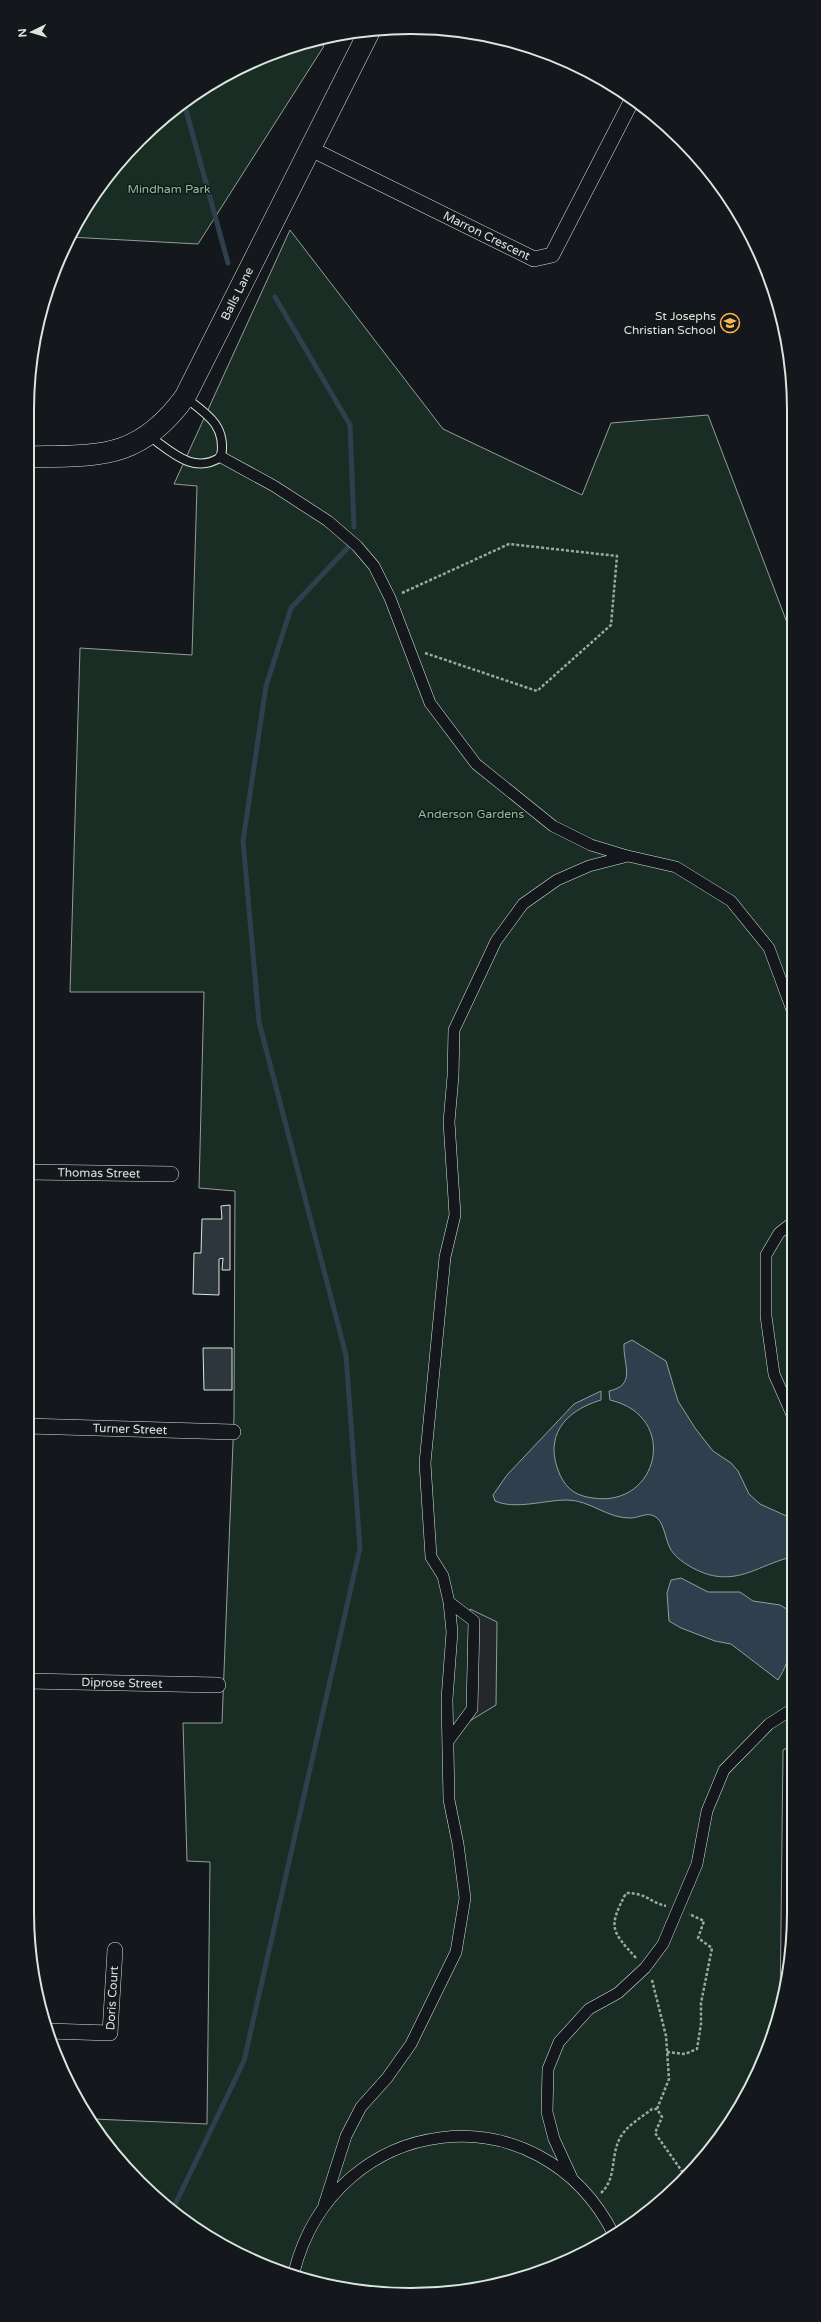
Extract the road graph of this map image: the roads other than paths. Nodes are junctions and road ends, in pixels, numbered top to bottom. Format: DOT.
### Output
graph roads {
  1 [pos="367,37"];
  2 [pos="630,104"];
  3 [pos="311,149"];
  4 [pos="185,397"];
  5 [pos="149,436"];
  6 [pos="221,456"];
  7 [pos="34,457"];
  8 [pos="628,856"];
  9 [pos="787,997"];
  10 [pos="34,1172"];
  11 [pos="171,1174"];
  12 [pos="787,1226"];
  13 [pos="787,1403"];
  14 [pos="34,1426"];
  15 [pos="233,1432"];
  16 [pos="450,1602"];
  17 [pos="34,1681"];
  18 [pos="218,1685"];
  19 [pos="787,1712"];
  20 [pos="449,1740"];
  21 [pos="115,1950"];
  22 [pos="53,2031"];
  23 [pos="572,2178"];
  24 [pos="324,2205"];
  25 [pos="611,2230"];
  26 [pos="295,2270"];
  1 -- 3 [label="main road, Balls Lane"];
  2 -- 3 [label="street, Marron Crescent"];
  3 -- 4 [label="main road, Balls Lane"];
  4 -- 5 [label="main road, Balls Lane"];
  4 -- 6 [label="lane"];
  5 -- 6 [label="lane"];
  5 -- 7 [label="main road, Balls Lane"];
  6 -- 8 [label="street"];
  8 -- 9 [label="street"];
  8 -- 16 [label="street"];
  10 -- 11 [label="street, Thomas Street"];
  12 -- 13 [label="street"];
  14 -- 15 [label="street, Turner Street"];
  16 -- 20 [label="street"];
  16 -- 20 [label="street"];
  17 -- 18 [label="street, Diprose Street"];
  19 -- 23 [label="street"];
  20 -- 24 [label="street"];
  21 -- 22 [label="street, Doris Court"];
  23 -- 24 [label="street"];
  23 -- 25 [label="street"];
  24 -- 26 [label="street"];
}
